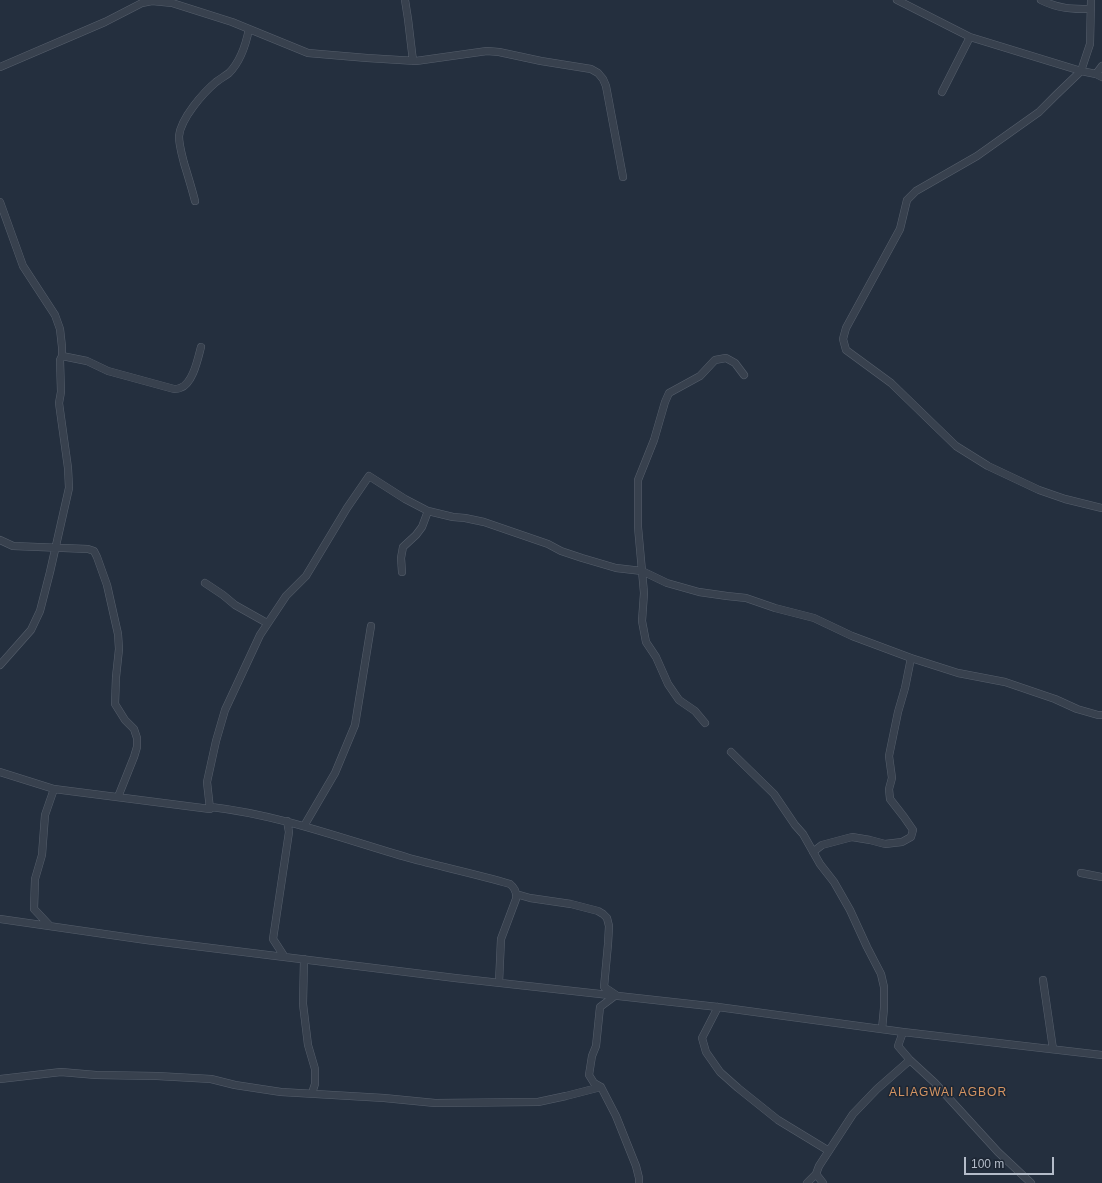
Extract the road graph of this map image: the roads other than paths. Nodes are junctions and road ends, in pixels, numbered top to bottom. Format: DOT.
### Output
graph roads {
  1 [pos="405,0"];
  2 [pos="897,0"];
  3 [pos="1041,0"];
  4 [pos="1091,0"];
  5 [pos="1091,9"];
  6 [pos="248,29"];
  7 [pos="970,37"];
  8 [pos="414,61"];
  9 [pos="1102,66"];
  10 [pos="0,67"];
  11 [pos="1081,72"];
  12 [pos="1099,75"];
  13 [pos="942,92"];
  14 [pos="623,177"];
  15 [pos="0,202"];
  16 [pos="195,202"];
  17 [pos="201,346"];
  18 [pos="62,356"];
  19 [pos="744,375"];
  20 [pos="1102,508"];
  21 [pos="428,511"];
  22 [pos="0,540"];
  23 [pos="56,548"];
  24 [pos="642,571"];
  25 [pos="402,572"];
  26 [pos="205,583"];
  27 [pos="267,624"];
  28 [pos="371,626"];
  29 [pos="911,658"];
  30 [pos="0,665"];
  31 [pos="1102,715"];
  32 [pos="705,723"];
  33 [pos="731,752"];
  34 [pos="0,772"];
  35 [pos="54,789"];
  36 [pos="118,797"];
  37 [pos="210,809"];
  38 [pos="287,821"];
  39 [pos="301,825"];
  40 [pos="290,832"];
  41 [pos="813,852"];
  42 [pos="1081,873"];
  43 [pos="1102,877"];
  44 [pos="516,894"];
  45 [pos="0,919"];
  46 [pos="50,926"];
  47 [pos="284,956"];
  48 [pos="304,959"];
  49 [pos="1043,980"];
  50 [pos="499,983"];
  51 [pos="616,995"];
  52 [pos="718,1007"];
  53 [pos="882,1029"];
  54 [pos="903,1032"];
  55 [pos="1053,1049"];
  56 [pos="1102,1055"];
  57 [pos="910,1060"];
  58 [pos="0,1079"];
  59 [pos="601,1087"];
  60 [pos="312,1093"];
  61 [pos="829,1151"];
  62 [pos="816,1174"];
  63 [pos="639,1183"];
  64 [pos="807,1183"];
  65 [pos="823,1183"];
  66 [pos="1031,1183"];
  1 -- 8 [label="street"];
  2 -- 7 [label="street"];
  3 -- 5 [label="street"];
  4 -- 5 [label="street"];
  5 -- 11 [label="street"];
  6 -- 8 [label="street"];
  6 -- 10 [label="street"];
  6 -- 16 [label="street"];
  7 -- 11 [label="street"];
  7 -- 13 [label="street"];
  8 -- 14 [label="street"];
  9 -- 12 [label="street"];
  11 -- 12 [label="street"];
  11 -- 20 [label="street"];
  15 -- 18 [label="street"];
  17 -- 18 [label="street"];
  18 -- 23 [label="street"];
  19 -- 24 [label="street"];
  21 -- 24 [label="street"];
  21 -- 25 [label="street"];
  21 -- 27 [label="street"];
  22 -- 23 [label="street"];
  23 -- 30 [label="street"];
  23 -- 36 [label="street"];
  24 -- 29 [label="street"];
  24 -- 32 [label="street"];
  26 -- 27 [label="street"];
  27 -- 37 [label="street"];
  28 -- 39 [label="street"];
  29 -- 31 [label="street"];
  29 -- 41 [label="street"];
  33 -- 41 [label="street"];
  34 -- 35 [label="street"];
  35 -- 36 [label="street"];
  35 -- 46 [label="street"];
  36 -- 37 [label="street"];
  37 -- 38 [label="street"];
  38 -- 39 [label="street"];
  38 -- 40 [label="street"];
  39 -- 40 [label="street"];
  39 -- 44 [label="street"];
  40 -- 47 [label="street"];
  41 -- 53 [label="street"];
  42 -- 43 [label="street"];
  44 -- 50 [label="street"];
  44 -- 51 [label="street"];
  45 -- 46 [label="street"];
  46 -- 47 [label="street"];
  47 -- 48 [label="street"];
  48 -- 50 [label="street"];
  48 -- 60 [label="street"];
  49 -- 55 [label="street"];
  50 -- 51 [label="street"];
  51 -- 52 [label="street"];
  51 -- 59 [label="street"];
  52 -- 53 [label="street"];
  52 -- 61 [label="street"];
  53 -- 54 [label="street"];
  54 -- 55 [label="street"];
  54 -- 57 [label="street"];
  55 -- 56 [label="street"];
  57 -- 61 [label="street"];
  57 -- 66 [label="street"];
  58 -- 60 [label="street"];
  59 -- 60 [label="street"];
  59 -- 63 [label="street"];
  61 -- 62 [label="street"];
  62 -- 64 [label="street"];
  62 -- 65 [label="street"];
}
